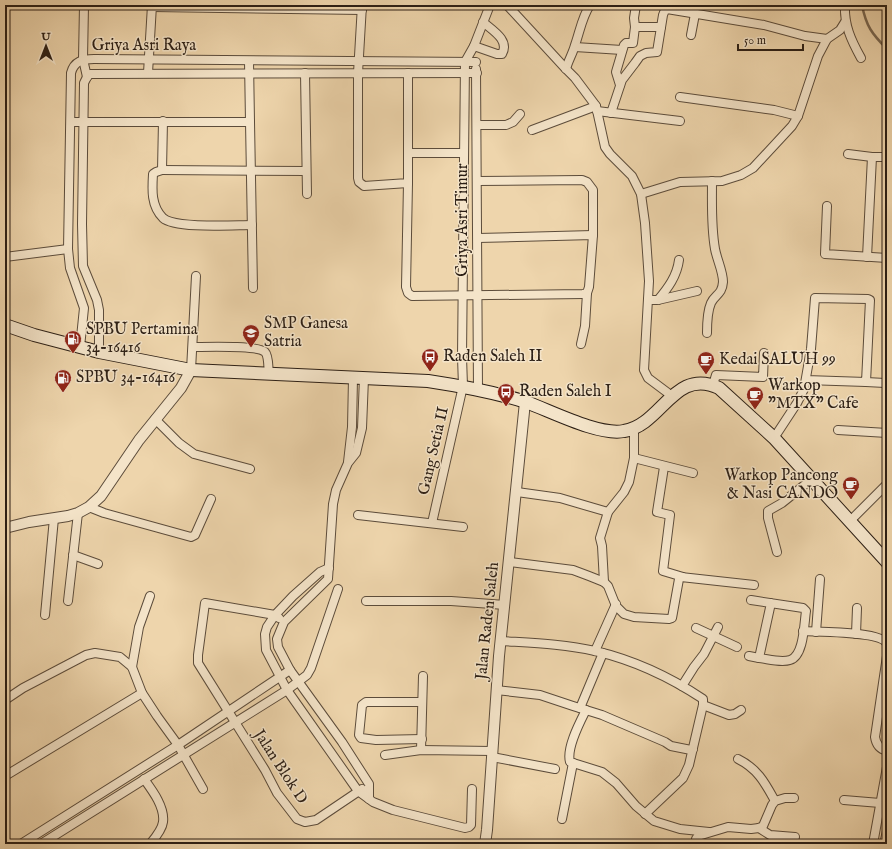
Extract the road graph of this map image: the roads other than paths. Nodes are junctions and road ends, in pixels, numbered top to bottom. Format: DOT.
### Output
graph roads {
  1 [pos="84,5"];
  2 [pos="490,5"];
  3 [pos="507,5"];
  4 [pos="590,5"];
  5 [pos="636,5"];
  6 [pos="845,5"];
  7 [pos="152,6"];
  8 [pos="202,6"];
  9 [pos="256,7"];
  10 [pos="311,8"];
  11 [pos="362,8"];
  12 [pos="695,14"];
  13 [pos="483,22"];
  14 [pos="845,22"];
  15 [pos="635,27"];
  16 [pos="661,27"];
  17 [pos="691,34"];
  18 [pos="827,39"];
  19 [pos="575,47"];
  20 [pos="473,49"];
  21 [pos="622,50"];
  22 [pos="861,58"];
  23 [pos="83,59"];
  24 [pos="149,59"];
  25 [pos="249,61"];
  26 [pos="358,61"];
  27 [pos="465,62"];
  28 [pos="476,62"];
  29 [pos="566,69"];
  30 [pos="148,73"];
  31 [pos="250,73"];
  32 [pos="305,73"];
  33 [pos="358,73"];
  34 [pos="408,73"];
  35 [pos="476,73"];
  36 [pos="464,74"];
  37 [pos="87,77"];
  38 [pos="620,85"];
  39 [pos="680,97"];
  40 [pos="596,109"];
  41 [pos="611,113"];
  42 [pos="520,114"];
  43 [pos="798,116"];
  44 [pos="163,121"];
  45 [pos="680,121"];
  46 [pos="71,122"];
  47 [pos="83,122"];
  48 [pos="250,122"];
  49 [pos="477,126"];
  50 [pos="532,130"];
  51 [pos="409,153"];
  52 [pos="464,153"];
  53 [pos="848,154"];
  54 [pos="872,157"];
  55 [pos="887,157"];
  56 [pos="162,170"];
  57 [pos="251,170"];
  58 [pos="306,171"];
  59 [pos="477,181"];
  60 [pos="712,181"];
  61 [pos="408,183"];
  62 [pos="307,194"];
  63 [pos="641,194"];
  64 [pos="827,206"];
  65 [pos="252,225"];
  66 [pos="593,235"];
  67 [pos="478,238"];
  68 [pos="68,249"];
  69 [pos="5,257"];
  70 [pos="867,257"];
  71 [pos="887,258"];
  72 [pos="679,260"];
  73 [pos="83,266"];
  74 [pos="70,268"];
  75 [pos="196,276"];
  76 [pos="253,288"];
  77 [pos="697,291"];
  78 [pos="587,293"];
  79 [pos="463,296"];
  80 [pos="477,296"];
  81 [pos="648,300"];
  82 [pos="658,300"];
  83 [pos="5,325"];
  84 [pos="707,333"];
  85 [pos="581,344"];
  86 [pos="80,347"];
  87 [pos="192,347"];
  88 [pos="99,352"];
  89 [pos="764,353"];
  90 [pos="191,370"];
  91 [pos="269,374"];
  92 [pos="358,378"];
  93 [pos="806,380"];
  94 [pos="866,382"];
  95 [pos="885,383"];
  96 [pos="713,385"];
  97 [pos="463,386"];
  98 [pos="478,390"];
  99 [pos="672,396"];
  100 [pos="526,402"];
  101 [pos="155,419"];
  102 [pos="634,429"];
  103 [pos="838,430"];
  104 [pos="887,433"];
  105 [pos="774,438"];
  106 [pos="634,458"];
  107 [pos="664,467"];
  108 [pos="250,469"];
  109 [pos="693,473"];
  110 [pos="812,479"];
  111 [pos="887,484"];
  112 [pos="517,492"];
  113 [pos="211,499"];
  114 [pos="89,507"];
  115 [pos="608,512"];
  116 [pos="78,513"];
  117 [pos="358,515"];
  118 [pos="54,518"];
  119 [pos="850,521"];
  120 [pos="432,523"];
  121 [pos="463,527"];
  122 [pos="5,528"];
  123 [pos="777,552"];
  124 [pos="73,555"];
  125 [pos="510,562"];
  126 [pos="887,562"];
  127 [pos="98,564"];
  128 [pos="329,568"];
  129 [pos="320,572"];
  130 [pos="683,577"];
  131 [pos="328,579"];
  132 [pos="820,579"];
  133 [pos="604,582"];
  134 [pos="754,585"];
  135 [pos="338,589"];
  136 [pos="150,596"];
  137 [pos="68,600"];
  138 [pos="366,600"];
  139 [pos="751,600"];
  140 [pos="771,603"];
  141 [pos="616,604"];
  142 [pos="505,605"];
  143 [pos="857,608"];
  144 [pos="45,615"];
  145 [pos="275,615"];
  146 [pos="284,622"];
  147 [pos="718,627"];
  148 [pos="696,628"];
  149 [pos="803,632"];
  150 [pos="816,632"];
  151 [pos="856,634"];
  152 [pos="714,636"];
  153 [pos="501,641"];
  154 [pos="887,644"];
  155 [pos="737,648"];
  156 [pos="599,652"];
  157 [pos="749,656"];
  158 [pos="887,656"];
  159 [pos="759,658"];
  160 [pos="132,667"];
  161 [pos="290,670"];
  162 [pos="423,676"];
  163 [pos="280,678"];
  164 [pos="298,682"];
  165 [pos="682,686"];
  166 [pos="287,690"];
  167 [pos="496,690"];
  168 [pos="142,693"];
  169 [pos="884,696"];
  170 [pos="5,700"];
  171 [pos="422,702"];
  172 [pos="703,702"];
  173 [pos="583,709"];
  174 [pos="741,710"];
  175 [pos="227,711"];
  176 [pos="235,723"];
  177 [pos="422,739"];
  178 [pos="178,745"];
  179 [pos="693,749"];
  180 [pos="421,750"];
  181 [pos="887,751"];
  182 [pos="492,754"];
  183 [pos="184,755"];
  184 [pos="385,755"];
  185 [pos="738,759"];
  186 [pos="573,764"];
  187 [pos="887,767"];
  188 [pos="555,769"];
  189 [pos="5,776"];
  190 [pos="144,779"];
  191 [pos="369,784"];
  192 [pos="203,788"];
  193 [pos="472,789"];
  194 [pos="358,791"];
  195 [pos="794,798"];
  196 [pos="368,799"];
  197 [pos="844,800"];
  198 [pos="775,802"];
  199 [pos="880,803"];
  200 [pos="645,814"];
  201 [pos="562,819"];
  202 [pos="759,828"];
  203 [pos="887,831"];
  204 [pos="709,832"];
  205 [pos="795,837"];
  206 [pos="21,844"];
  207 [pos="41,844"];
  208 [pos="150,844"];
  209 [pos="485,844"];
  210 [pos="695,844"];
  211 [pos="873,844"];
  212 [pos="884,844"];
  1 -- 23 [label="street"];
  2 -- 13 [label="street"];
  3 -- 29 [label="street"];
  4 -- 19 [label="street"];
  5 -- 15 [label="street"];
  6 -- 14 [label="street"];
  7 -- 8 [label="street"];
  7 -- 24 [label="street"];
  8 -- 9 [label="street"];
  9 -- 10 [label="street"];
  10 -- 11 [label="street"];
  11 -- 26 [label="street"];
  12 -- 16 [label="street"];
  12 -- 17 [label="street"];
  12 -- 18 [label="street"];
  13 -- 20 [label="street"];
  13 -- 20 [label="street"];
  14 -- 18 [label="street"];
  14 -- 22 [label="street"];
  15 -- 16 [label="street"];
  15 -- 21 [label="street"];
  16 -- 38 [label="street"];
  18 -- 43 [label="street"];
  19 -- 21 [label="street"];
  19 -- 29 [label="street"];
  20 -- 27 [label="street"];
  20 -- 28 [label="street, Griya Asri Timur"];
  21 -- 38 [label="street"];
  23 -- 24 [label="street, Griya Asri Raya"];
  23 -- 37 [label="street"];
  23 -- 46 [label="street, Griya Asri Raya"];
  24 -- 25 [label="street, Griya Asri Raya"];
  24 -- 30 [label="street"];
  25 -- 26 [label="street, Griya Asri Raya"];
  25 -- 31 [label="street"];
  26 -- 27 [label="street, Griya Asri Raya"];
  26 -- 33 [label="street"];
  27 -- 28 [label="street, Griya Asri Raya"];
  27 -- 36 [label="street, Gang Setia II"];
  28 -- 35 [label="street, Griya Asri Timur"];
  29 -- 40 [label="street"];
  30 -- 31 [label="street, Griya Asri Raya"];
  30 -- 37 [label="street, Griya Asri Raya"];
  31 -- 32 [label="street, Griya Asri Raya"];
  31 -- 48 [label="street"];
  32 -- 33 [label="street, Griya Asri Raya"];
  32 -- 58 [label="street"];
  33 -- 34 [label="street, Griya Asri Raya"];
  33 -- 61 [label="street"];
  34 -- 36 [label="street, Griya Asri Raya"];
  34 -- 51 [label="street"];
  35 -- 36 [label="street, Griya Asri Raya"];
  35 -- 49 [label="street, Griya Asri Timur"];
  36 -- 52 [label="street, Gang Setia II"];
  37 -- 47 [label="street, Griya Asri Raya"];
  38 -- 41 [label="street"];
  39 -- 43 [label="street"];
  40 -- 41 [label="street"];
  40 -- 50 [label="street"];
  40 -- 63 [label="street"];
  41 -- 45 [label="street"];
  42 -- 49 [label="street"];
  43 -- 60 [label="street"];
  44 -- 47 [label="street"];
  44 -- 48 [label="street"];
  44 -- 56 [label="street"];
  46 -- 47 [label="street"];
  46 -- 68 [label="street, Griya Asri Raya"];
  47 -- 73 [label="street, Griya Asri Raya"];
  48 -- 57 [label="street"];
  49 -- 59 [label="street, Griya Asri Timur"];
  51 -- 52 [label="street"];
  51 -- 61 [label="street"];
  52 -- 79 [label="street, Gang Setia II"];
  53 -- 54 [label="street"];
  54 -- 55 [label="street"];
  54 -- 70 [label="street"];
  56 -- 57 [label="street"];
  56 -- 65 [label="street"];
  57 -- 58 [label="street"];
  57 -- 65 [label="street"];
  58 -- 62 [label="street"];
  59 -- 66 [label="street"];
  59 -- 67 [label="street, Griya Asri Timur"];
  60 -- 63 [label="street"];
  60 -- 84 [label="street"];
  61 -- 79 [label="street"];
  63 -- 81 [label="street"];
  64 -- 70 [label="street"];
  65 -- 76 [label="street"];
  66 -- 67 [label="street"];
  66 -- 78 [label="street"];
  67 -- 80 [label="street, Griya Asri Timur"];
  68 -- 69 [label="street"];
  68 -- 74 [label="street, Griya Asri Raya"];
  70 -- 71 [label="street"];
  72 -- 82 [label="street"];
  73 -- 74 [label="street"];
  73 -- 88 [label="street, Griya Asri Raya"];
  74 -- 86 [label="street, Griya Asri Raya"];
  75 -- 87 [label="street"];
  77 -- 82 [label="street"];
  78 -- 80 [label="street"];
  78 -- 85 [label="street"];
  79 -- 80 [label="street"];
  79 -- 97 [label="street, Gang Setia II"];
  80 -- 98 [label="street, Griya Asri Timur"];
  81 -- 82 [label="street"];
  81 -- 99 [label="street"];
  83 -- 86 [label="main road"];
  86 -- 88 [label="main road"];
  87 -- 90 [label="street"];
  87 -- 91 [label="street"];
  88 -- 90 [label="main road"];
  89 -- 96 [label="street"];
  90 -- 91 [label="main road"];
  90 -- 101 [label="street"];
  91 -- 92 [label="main road"];
  92 -- 97 [label="main road"];
  92 -- 128 [label="street"];
  93 -- 94 [label="street"];
  93 -- 94 [label="street"];
  93 -- 105 [label="street"];
  94 -- 95 [label="street"];
  96 -- 99 [label="main road"];
  96 -- 105 [label="main road"];
  97 -- 98 [label="main road"];
  97 -- 120 [label="street, Gang Setia II"];
  98 -- 100 [label="main road"];
  99 -- 102 [label="main road"];
  100 -- 102 [label="main road"];
  100 -- 112 [label="street, Jalan Raden Saleh"];
  101 -- 108 [label="street"];
  101 -- 114 [label="street"];
  102 -- 106 [label="street"];
  103 -- 104 [label="street"];
  105 -- 110 [label="main road"];
  106 -- 107 [label="street"];
  106 -- 115 [label="street"];
  107 -- 109 [label="street"];
  107 -- 130 [label="street"];
  110 -- 119 [label="main road"];
  110 -- 123 [label="street"];
  111 -- 119 [label="street"];
  112 -- 115 [label="street"];
  112 -- 125 [label="street, Jalan Raden Saleh"];
  113 -- 114 [label="street"];
  114 -- 116 [label="street"];
  115 -- 133 [label="street"];
  116 -- 118 [label="street"];
  116 -- 124 [label="street"];
  117 -- 120 [label="street"];
  118 -- 122 [label="street"];
  118 -- 144 [label="street"];
  119 -- 126 [label="main road"];
  120 -- 121 [label="street"];
  124 -- 127 [label="street"];
  124 -- 137 [label="street"];
  125 -- 133 [label="street"];
  125 -- 142 [label="street, Jalan Raden Saleh"];
  128 -- 129 [label="street"];
  128 -- 131 [label="street"];
  129 -- 131 [label="street"];
  129 -- 145 [label="street"];
  130 -- 134 [label="street"];
  130 -- 141 [label="street"];
  131 -- 146 [label="street"];
  132 -- 150 [label="street"];
  133 -- 141 [label="street"];
  135 -- 164 [label="street"];
  136 -- 160 [label="street"];
  138 -- 142 [label="street"];
  139 -- 140 [label="street"];
  140 -- 149 [label="street"];
  140 -- 159 [label="street"];
  141 -- 156 [label="street"];
  142 -- 153 [label="street, Jalan Raden Saleh"];
  143 -- 151 [label="street"];
  145 -- 146 [label="street"];
  145 -- 163 [label="street"];
  145 -- 175 [label="street, Jalan Blok D"];
  146 -- 161 [label="street"];
  147 -- 152 [label="street"];
  148 -- 152 [label="street"];
  149 -- 150 [label="street"];
  149 -- 159 [label="street"];
  150 -- 151 [label="street"];
  151 -- 154 [label="street"];
  152 -- 155 [label="street"];
  152 -- 165 [label="street"];
  153 -- 156 [label="street"];
  153 -- 167 [label="street, Jalan Raden Saleh"];
  156 -- 165 [label="street"];
  156 -- 173 [label="street"];
  157 -- 159 [label="street"];
  158 -- 169 [label="street"];
  160 -- 168 [label="street"];
  160 -- 170 [label="street"];
  161 -- 163 [label="street"];
  161 -- 164 [label="street"];
  162 -- 171 [label="street"];
  163 -- 166 [label="street"];
  163 -- 175 [label="street"];
  164 -- 166 [label="street"];
  164 -- 191 [label="street"];
  165 -- 172 [label="street"];
  166 -- 176 [label="street"];
  166 -- 194 [label="street"];
  167 -- 173 [label="street"];
  167 -- 182 [label="street, Jalan Raden Saleh"];
  168 -- 178 [label="street"];
  168 -- 189 [label="street"];
  169 -- 181 [label="street"];
  171 -- 177 [label="street"];
  171 -- 177 [label="street"];
  172 -- 174 [label="street"];
  172 -- 179 [label="street"];
  173 -- 179 [label="street"];
  173 -- 186 [label="street"];
  175 -- 176 [label="street, Jalan Blok D"];
  175 -- 178 [label="street"];
  176 -- 183 [label="street"];
  176 -- 194 [label="street, Jalan Blok D"];
  177 -- 180 [label="street"];
  178 -- 183 [label="street"];
  178 -- 206 [label="street"];
  179 -- 200 [label="street"];
  180 -- 182 [label="street"];
  180 -- 184 [label="street"];
  182 -- 188 [label="street"];
  182 -- 209 [label="street, Jalan Raden Saleh"];
  183 -- 190 [label="street"];
  183 -- 192 [label="street"];
  185 -- 198 [label="street"];
  186 -- 200 [label="street"];
  186 -- 201 [label="street"];
  187 -- 199 [label="street"];
  190 -- 207 [label="street"];
  190 -- 208 [label="street"];
  191 -- 194 [label="street"];
  191 -- 196 [label="street"];
  193 -- 196 [label="street"];
  194 -- 196 [label="street"];
  195 -- 198 [label="street"];
  197 -- 199 [label="street"];
  198 -- 202 [label="street"];
  199 -- 211 [label="street"];
  200 -- 204 [label="street"];
  202 -- 204 [label="street"];
  202 -- 205 [label="street"];
  203 -- 212 [label="street"];
  204 -- 210 [label="street"];
}
